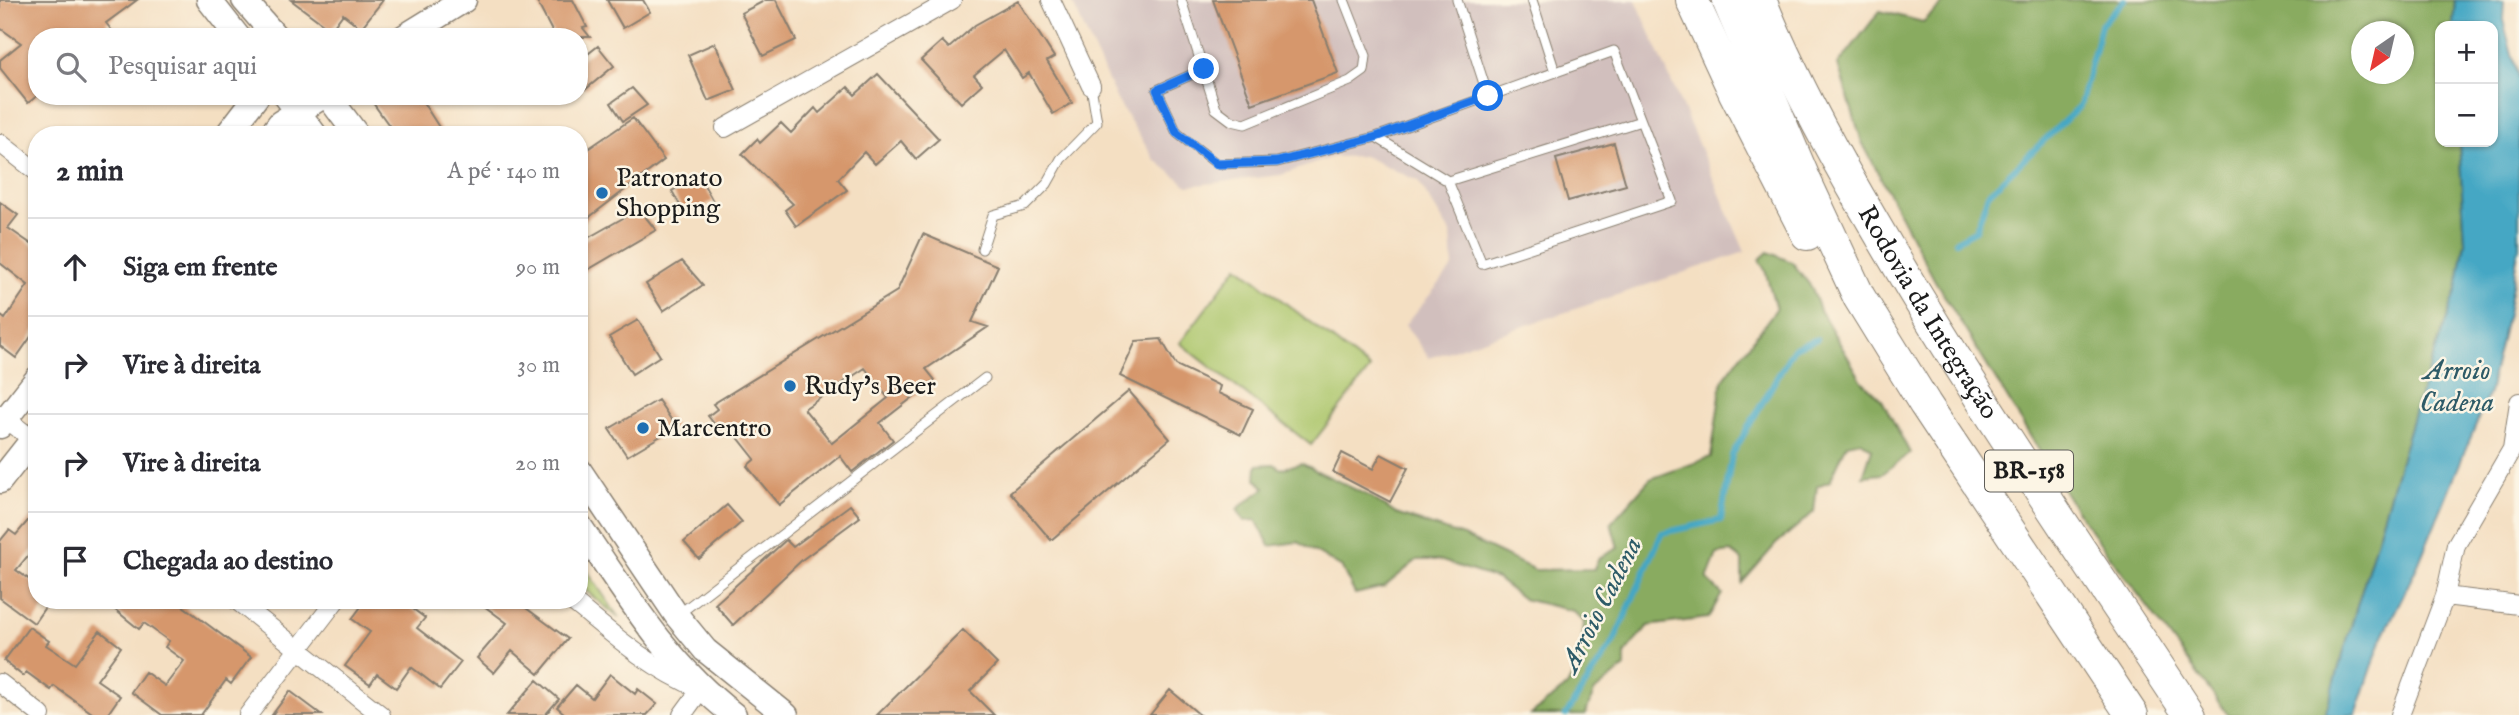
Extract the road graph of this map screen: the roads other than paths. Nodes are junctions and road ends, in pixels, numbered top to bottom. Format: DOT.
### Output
graph roads {
  1 [pos="209,0"];
  2 [pos="243,0"];
  3 [pos="464,0"];
  4 [pos="952,0"];
  5 [pos="1051,0"];
  6 [pos="1181,0"];
  7 [pos="1344,0"];
  8 [pos="1457,0"];
  9 [pos="1532,0"];
  10 [pos="1692,0"];
  11 [pos="1728,0"];
  12 [pos="1760,0"];
  13 [pos="231,28"];
  14 [pos="268,28"];
  15 [pos="419,28"];
  16 [pos="1204,69"];
  17 [pos="1555,72"];
  18 [pos="1091,86"];
  19 [pos="1488,96"];
  20 [pos="250,105"];
  21 [pos="292,105"];
  22 [pos="294,105"];
  23 [pos="332,105"];
  24 [pos="1641,121"];
  25 [pos="234,126"];
  26 [pos="278,126"];
  27 [pos="309,126"];
  28 [pos="350,126"];
  29 [pos="725,128"];
  30 [pos="1376,137"];
  31 [pos="0,143"];
  32 [pos="28,165"];
  33 [pos="1448,181"];
  34 [pos="982,249"];
  35 [pos="1859,297"];
  36 [pos="985,378"];
  37 [pos="28,389"];
  38 [pos="2519,402"];
  39 [pos="2,419"];
  40 [pos="28,435"];
  41 [pos="28,447"];
  42 [pos="0,481"];
  43 [pos="588,483"];
  44 [pos="588,538"];
  45 [pos="2445,596"];
  46 [pos="2519,605"];
  47 [pos="247,609"];
  48 [pos="330,609"];
  49 [pos="582,609"];
  50 [pos="677,616"];
  51 [pos="298,650"];
  52 [pos="0,683"];
  53 [pos="701,689"];
  54 [pos="41,715"];
  55 [pos="248,715"];
  56 [pos="381,715"];
  57 [pos="682,715"];
  58 [pos="734,715"];
  59 [pos="786,715"];
  60 [pos="2132,715"];
  61 [pos="2190,715"];
  62 [pos="2400,715"];
  1 -- 13 [label="main road"];
  2 -- 14 [label="main road"];
  3 -- 15 [label="main road"];
  4 -- 29 [label="street"];
  5 -- 18 [label="street"];
  6 -- 16 [label="lane"];
  7 -- 16 [label="lane"];
  8 -- 19 [label="lane"];
  9 -- 17 [label="lane"];
  10 -- 35 [label="highway"];
  11 -- 35 [label="highway, Rodovia da Integração / BR-158"];
  12 -- 61 [label="highway, Rodovia da Integração / BR-158"];
  16 -- 30 [label="lane"];
  17 -- 19 [label="lane"];
  17 -- 24 [label="lane"];
  18 -- 34 [label="lane"];
  19 -- 30 [label="lane"];
  20 -- 25 [label="main road"];
  21 -- 26 [label="main road"];
  22 -- 27 [label="main road"];
  23 -- 28 [label="main road"];
  24 -- 33 [label="lane"];
  24 -- 33 [label="lane"];
  30 -- 33 [label="lane"];
  31 -- 32 [label="street"];
  35 -- 60 [label="highway, Rodovia da Integração / BR-158"];
  36 -- 50 [label="lane"];
  37 -- 39 [label="main road"];
  38 -- 45 [label="street"];
  39 -- 40 [label="street"];
  41 -- 42 [label="main road"];
  43 -- 50 [label="main road"];
  44 -- 53 [label="main road"];
  45 -- 46 [label="street"];
  45 -- 62 [label="street"];
  47 -- 51 [label="street"];
  48 -- 51 [label="street"];
  49 -- 53 [label="street"];
  50 -- 59 [label="main road"];
  51 -- 55 [label="street"];
  51 -- 56 [label="street"];
  52 -- 54 [label="street"];
  53 -- 57 [label="street"];
  53 -- 58 [label="main road"];
}
